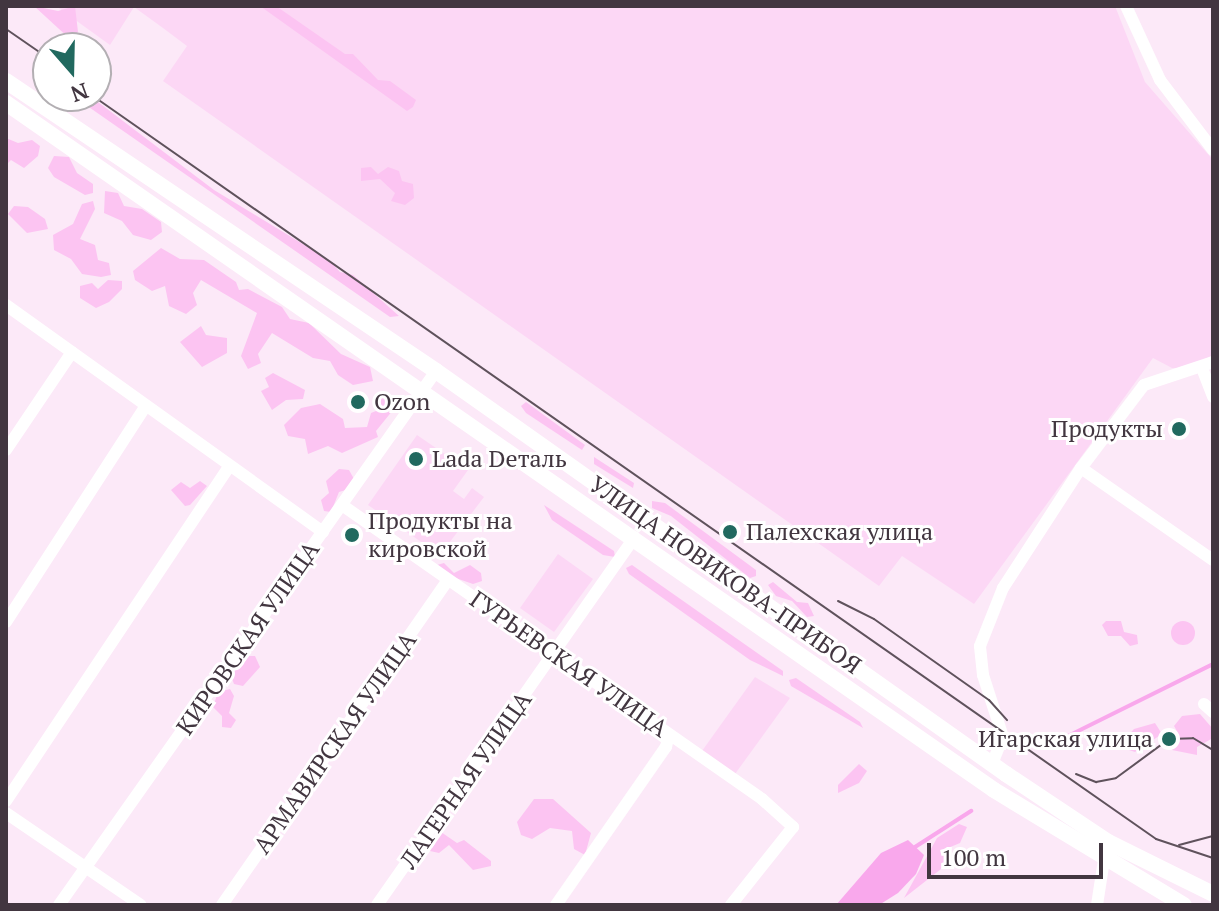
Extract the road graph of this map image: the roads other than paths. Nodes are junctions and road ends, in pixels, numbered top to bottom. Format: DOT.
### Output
graph roads {
  1 [pos="1126,6"];
  2 [pos="6,81"];
  3 [pos="6,103"];
  4 [pos="1213,150"];
  5 [pos="6,305"];
  6 [pos="72,352"];
  7 [pos="1208,365"];
  8 [pos="436,371"];
  9 [pos="420,391"];
  10 [pos="1213,397"];
  11 [pos="145,407"];
  12 [pos="6,450"];
  13 [pos="229,466"];
  14 [pos="1081,468"];
  15 [pos="342,505"];
  16 [pos="323,532"];
  17 [pos="635,537"];
  18 [pos="1213,560"];
  19 [pos="447,581"];
  20 [pos="6,622"];
  21 [pos="556,652"];
  22 [pos="669,734"];
  23 [pos="992,764"];
  24 [pos="6,801"];
  25 [pos="6,813"];
  26 [pos="1104,860"];
  27 [pos="85,867"];
  28 [pos="1213,894"];
  29 [pos="59,905"];
  30 [pos="141,905"];
  31 [pos="222,905"];
  32 [pos="377,905"];
  33 [pos="556,905"];
  34 [pos="731,905"];
  35 [pos="1097,905"];
  36 [pos="1184,905"];
  1 -- 4 [label="street"];
  2 -- 8 [label="main road, УЛИЦА НОВИКОВА-ПРИБОЯ"];
  3 -- 9 [label="main road, УЛИЦА НОВИКОВА-ПРИБОЯ"];
  5 -- 6 [label="street"];
  6 -- 11 [label="street"];
  6 -- 12 [label="street"];
  7 -- 10 [label="street"];
  7 -- 14 [label="street"];
  8 -- 9 [label="street, КИРОВСКАЯ УЛИЦА"];
  8 -- 23 [label="main road, УЛИЦА НОВИКОВА-ПРИБОЯ"];
  9 -- 15 [label="street, КИРОВСКАЯ УЛИЦА"];
  9 -- 17 [label="main road, УЛИЦА НОВИКОВА-ПРИБОЯ"];
  11 -- 13 [label="street"];
  11 -- 20 [label="street"];
  13 -- 16 [label="street"];
  13 -- 24 [label="street"];
  14 -- 18 [label="street"];
  14 -- 23 [label="street"];
  15 -- 16 [label="street, КИРОВСКАЯ УЛИЦА"];
  15 -- 19 [label="street, ГУРЬЕВСКАЯ УЛИЦА"];
  16 -- 27 [label="street, КИРОВСКАЯ УЛИЦА"];
  17 -- 21 [label="street, ЛАГЕРНАЯ УЛИЦА"];
  17 -- 26 [label="main road, УЛИЦА НОВИКОВА-ПРИБОЯ"];
  19 -- 21 [label="street, ГУРЬЕВСКАЯ УЛИЦА"];
  19 -- 31 [label="street, АРМАВИРСКАЯ УЛИЦА"];
  21 -- 22 [label="street, ГУРЬЕВСКАЯ УЛИЦА"];
  21 -- 32 [label="street, ЛАГЕРНАЯ УЛИЦА"];
  22 -- 33 [label="street"];
  22 -- 34 [label="street, ГУРЬЕВСКАЯ УЛИЦА"];
  23 -- 28 [label="main road, УЛИЦА НОВИКОВА-ПРИБОЯ"];
  25 -- 27 [label="street"];
  26 -- 35 [label="street"];
  26 -- 36 [label="main road, УЛИЦА НОВИКОВА-ПРИБОЯ"];
  27 -- 29 [label="street, КИРОВСКАЯ УЛИЦА"];
  27 -- 30 [label="street"];
}
